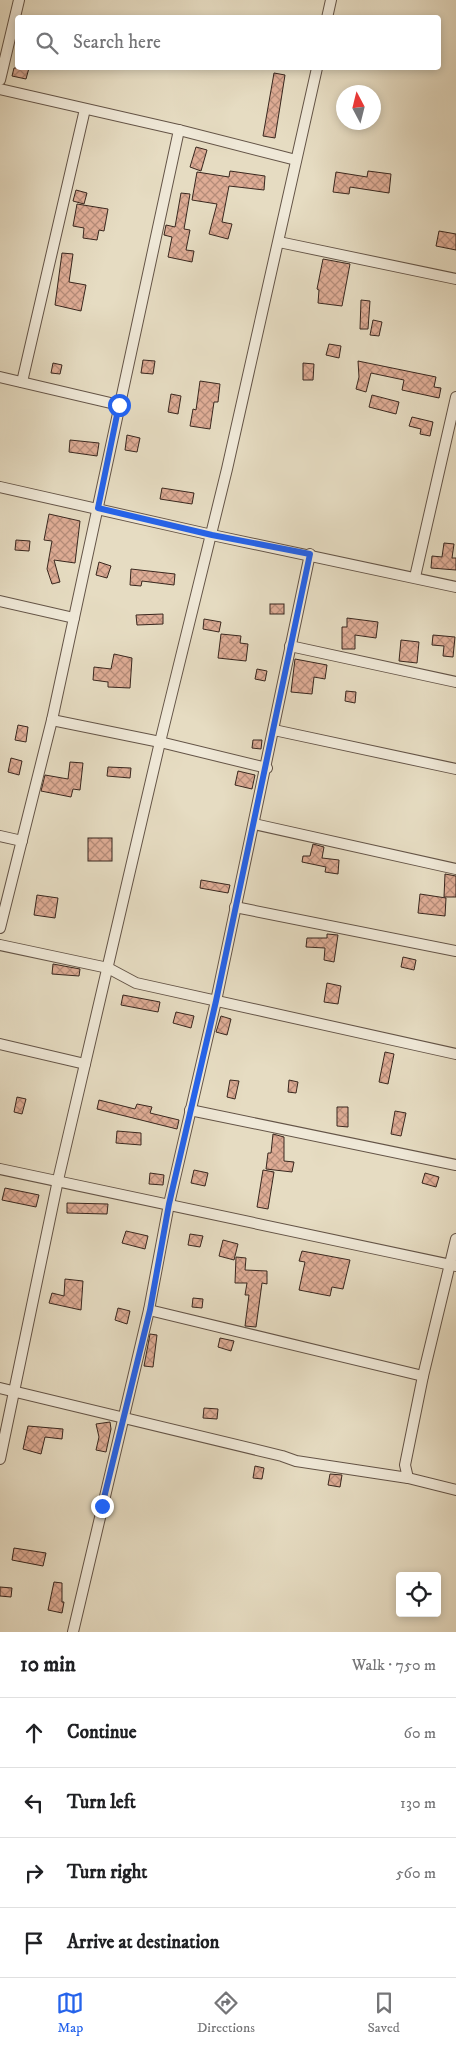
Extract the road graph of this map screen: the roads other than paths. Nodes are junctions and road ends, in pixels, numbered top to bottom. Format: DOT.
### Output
graph roads {
  1 [pos="19,0"];
  2 [pos="331,0"];
  3 [pos="15,15"];
  4 [pos="328,15"];
  5 [pos="15,17"];
  6 [pos="316,70"];
  7 [pos="0,80"];
  8 [pos="0,89"];
  9 [pos="85,108"];
  10 [pos="179,130"];
  11 [pos="296,160"];
  12 [pos="278,242"];
  13 [pos="456,279"];
  14 [pos="0,377"];
  15 [pos="22,382"];
  16 [pos="456,397"];
  17 [pos="119,405"];
  18 [pos="0,487"];
  19 [pos="98,508"];
  20 [pos="212,535"];
  21 [pos="310,554"];
  22 [pos="414,576"];
  23 [pos="456,587"];
  24 [pos="0,601"];
  25 [pos="74,618"];
  26 [pos="290,646"];
  27 [pos="456,682"];
  28 [pos="52,720"];
  29 [pos="274,730"];
  30 [pos="160,742"];
  31 [pos="267,768"];
  32 [pos="456,769"];
  33 [pos="254,824"];
  34 [pos="0,836"];
  35 [pos="22,841"];
  36 [pos="456,869"];
  37 [pos="235,907"];
  38 [pos="0,928"];
  39 [pos="0,945"];
  40 [pos="456,951"];
  41 [pos="108,968"];
  42 [pos="216,1001"];
  43 [pos="0,1044"];
  44 [pos="456,1054"];
  45 [pos="86,1064"];
  46 [pos="190,1110"];
  47 [pos="456,1165"];
  48 [pos="0,1169"];
  49 [pos="58,1180"];
  50 [pos="169,1204"];
  51 [pos="456,1239"];
  52 [pos="453,1266"];
  53 [pos="150,1310"];
  54 [pos="423,1376"];
  55 [pos="0,1388"];
  56 [pos="14,1391"];
  57 [pos="123,1416"];
  58 [pos="0,1459"];
  59 [pos="408,1478"];
  60 [pos="456,1490"];
  61 [pos="73,1632"];
  1 -- 3 [label="street"];
  2 -- 4 [label="street"];
  5 -- 7 [label="street"];
  6 -- 11 [label="street"];
  8 -- 9 [label="street"];
  9 -- 10 [label="street"];
  9 -- 15 [label="street"];
  10 -- 11 [label="street"];
  10 -- 17 [label="street"];
  11 -- 12 [label="street"];
  12 -- 13 [label="street"];
  12 -- 20 [label="street"];
  14 -- 15 [label="street"];
  15 -- 17 [label="street"];
  16 -- 22 [label="street"];
  17 -- 19 [label="street"];
  18 -- 19 [label="street"];
  19 -- 20 [label="street"];
  19 -- 25 [label="street"];
  20 -- 21 [label="street"];
  20 -- 30 [label="street"];
  21 -- 22 [label="street"];
  21 -- 26 [label="street"];
  22 -- 23 [label="street"];
  24 -- 25 [label="street"];
  25 -- 28 [label="street"];
  26 -- 27 [label="street"];
  26 -- 29 [label="street"];
  28 -- 30 [label="street"];
  28 -- 35 [label="street"];
  29 -- 31 [label="street"];
  29 -- 32 [label="street"];
  30 -- 31 [label="street"];
  30 -- 41 [label="street"];
  31 -- 33 [label="street"];
  33 -- 36 [label="street"];
  33 -- 37 [label="street"];
  34 -- 35 [label="street"];
  35 -- 38 [label="street"];
  37 -- 40 [label="street"];
  37 -- 42 [label="street"];
  39 -- 41 [label="street"];
  41 -- 42 [label="street"];
  41 -- 45 [label="street"];
  42 -- 44 [label="street"];
  42 -- 46 [label="street"];
  43 -- 45 [label="street"];
  45 -- 49 [label="street"];
  46 -- 47 [label="street"];
  46 -- 50 [label="street"];
  48 -- 49 [label="street"];
  49 -- 50 [label="street"];
  49 -- 56 [label="street"];
  50 -- 52 [label="street"];
  50 -- 53 [label="street"];
  51 -- 52 [label="street"];
  52 -- 54 [label="street"];
  53 -- 54 [label="street"];
  53 -- 57 [label="street"];
  54 -- 59 [label="street"];
  55 -- 56 [label="street"];
  56 -- 57 [label="street"];
  56 -- 58 [label="street"];
  57 -- 59 [label="street"];
  57 -- 61 [label="street"];
  59 -- 60 [label="street"];
}
